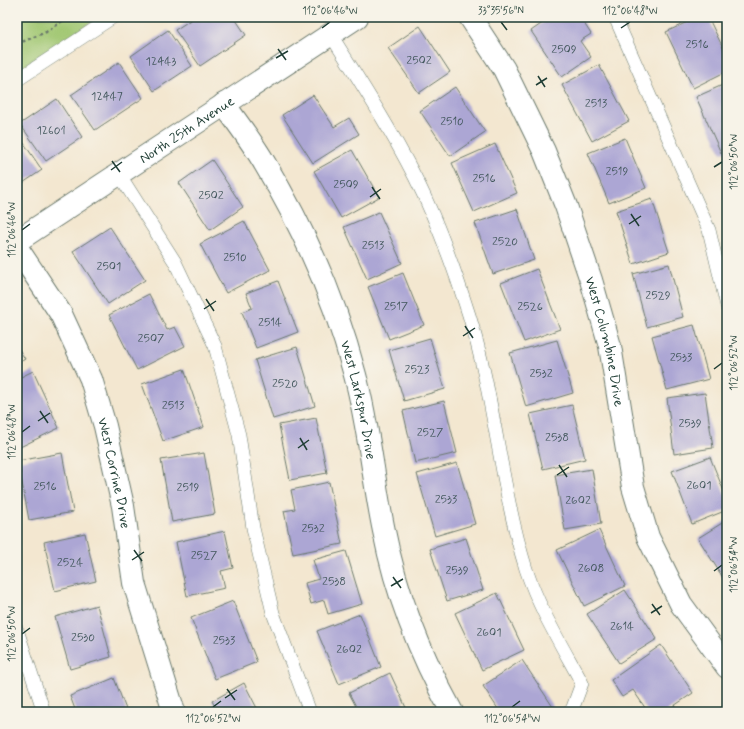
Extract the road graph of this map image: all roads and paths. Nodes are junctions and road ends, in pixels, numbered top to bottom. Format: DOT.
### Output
graph roads {
  1 [pos="68,17"];
  2 [pos="113,17"];
  3 [pos="357,17"];
  4 [pos="470,17"];
  5 [pos="615,17"];
  6 [pos="330,35"];
  7 [pos="17,44"];
  8 [pos="17,80"];
  9 [pos="224,104"];
  10 [pos="119,174"];
  11 [pos="17,241"];
  12 [pos="17,248"];
  13 [pos="727,306"];
  14 [pos="17,630"];
  15 [pos="727,668"];
  16 [pos="44,712"];
  17 [pos="174,712"];
  18 [pos="310,712"];
  19 [pos="452,712"];
  20 [pos="569,712"];
  1 -- 7 [label="path"];
  2 -- 8 [label="lane"];
  3 -- 6 [label="street, North 25th Avenue"];
  4 -- 15 [label="street, West Columbine Drive"];
  5 -- 13 [label="lane"];
  6 -- 9 [label="street, North 25th Avenue"];
  6 -- 20 [label="lane"];
  9 -- 10 [label="street, North 25th Avenue"];
  9 -- 19 [label="street, West Larkspur Drive"];
  10 -- 11 [label="street, North 25th Avenue"];
  10 -- 18 [label="lane"];
  12 -- 17 [label="street, West Corrine Drive"];
  14 -- 16 [label="lane"];
}
